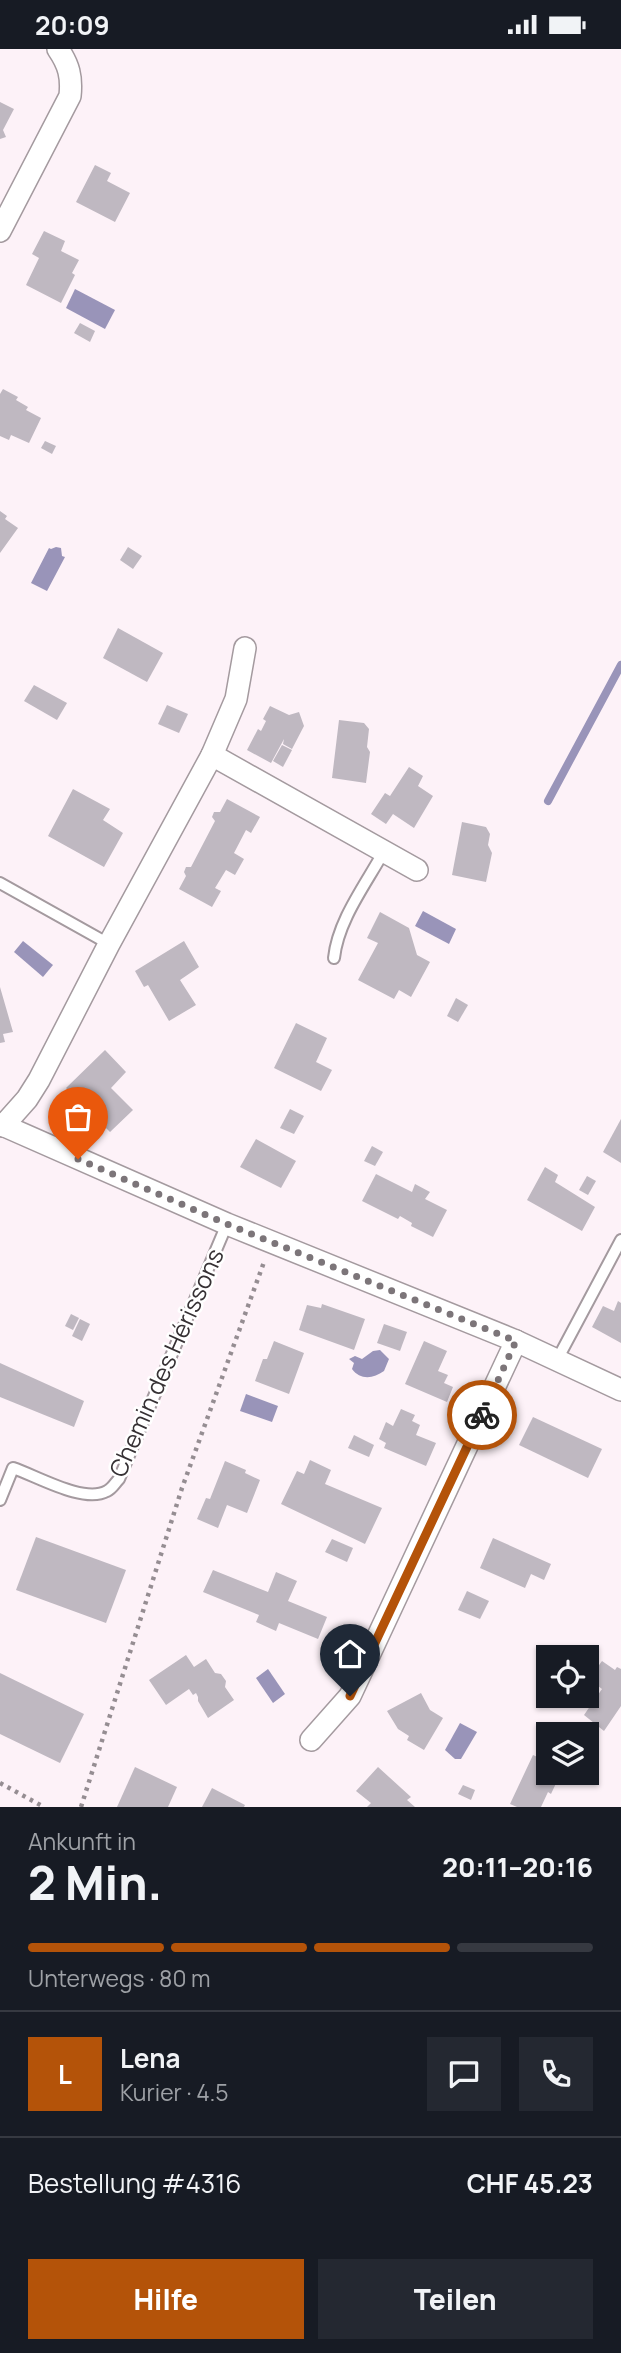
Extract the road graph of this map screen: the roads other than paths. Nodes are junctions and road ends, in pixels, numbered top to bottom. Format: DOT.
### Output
graph roads {
  1 [pos="58,49"];
  2 [pos="0,232"];
  3 [pos="244,648"];
  4 [pos="212,755"];
  5 [pos="384,851"];
  6 [pos="417,870"];
  7 [pos="0,883"];
  8 [pos="109,944"];
  9 [pos="334,958"];
  10 [pos="1,1125"];
  11 [pos="227,1224"];
  12 [pos="621,1240"];
  13 [pos="516,1341"];
  14 [pos="557,1360"];
  15 [pos="621,1390"];
  16 [pos="0,1500"];
  17 [pos="311,1740"];
  1 -- 2 [label="street"];
  3 -- 4 [label="street"];
  4 -- 5 [label="street"];
  4 -- 8 [label="street"];
  5 -- 6 [label="street"];
  5 -- 9 [label="lane"];
  7 -- 8 [label="lane"];
  8 -- 10 [label="street"];
  10 -- 11 [label="street"];
  11 -- 13 [label="street"];
  11 -- 16 [label="lane, Chemin des Hérissons"];
  12 -- 14 [label="lane"];
  13 -- 14 [label="street"];
  13 -- 17 [label="street"];
  14 -- 15 [label="street"];
}
